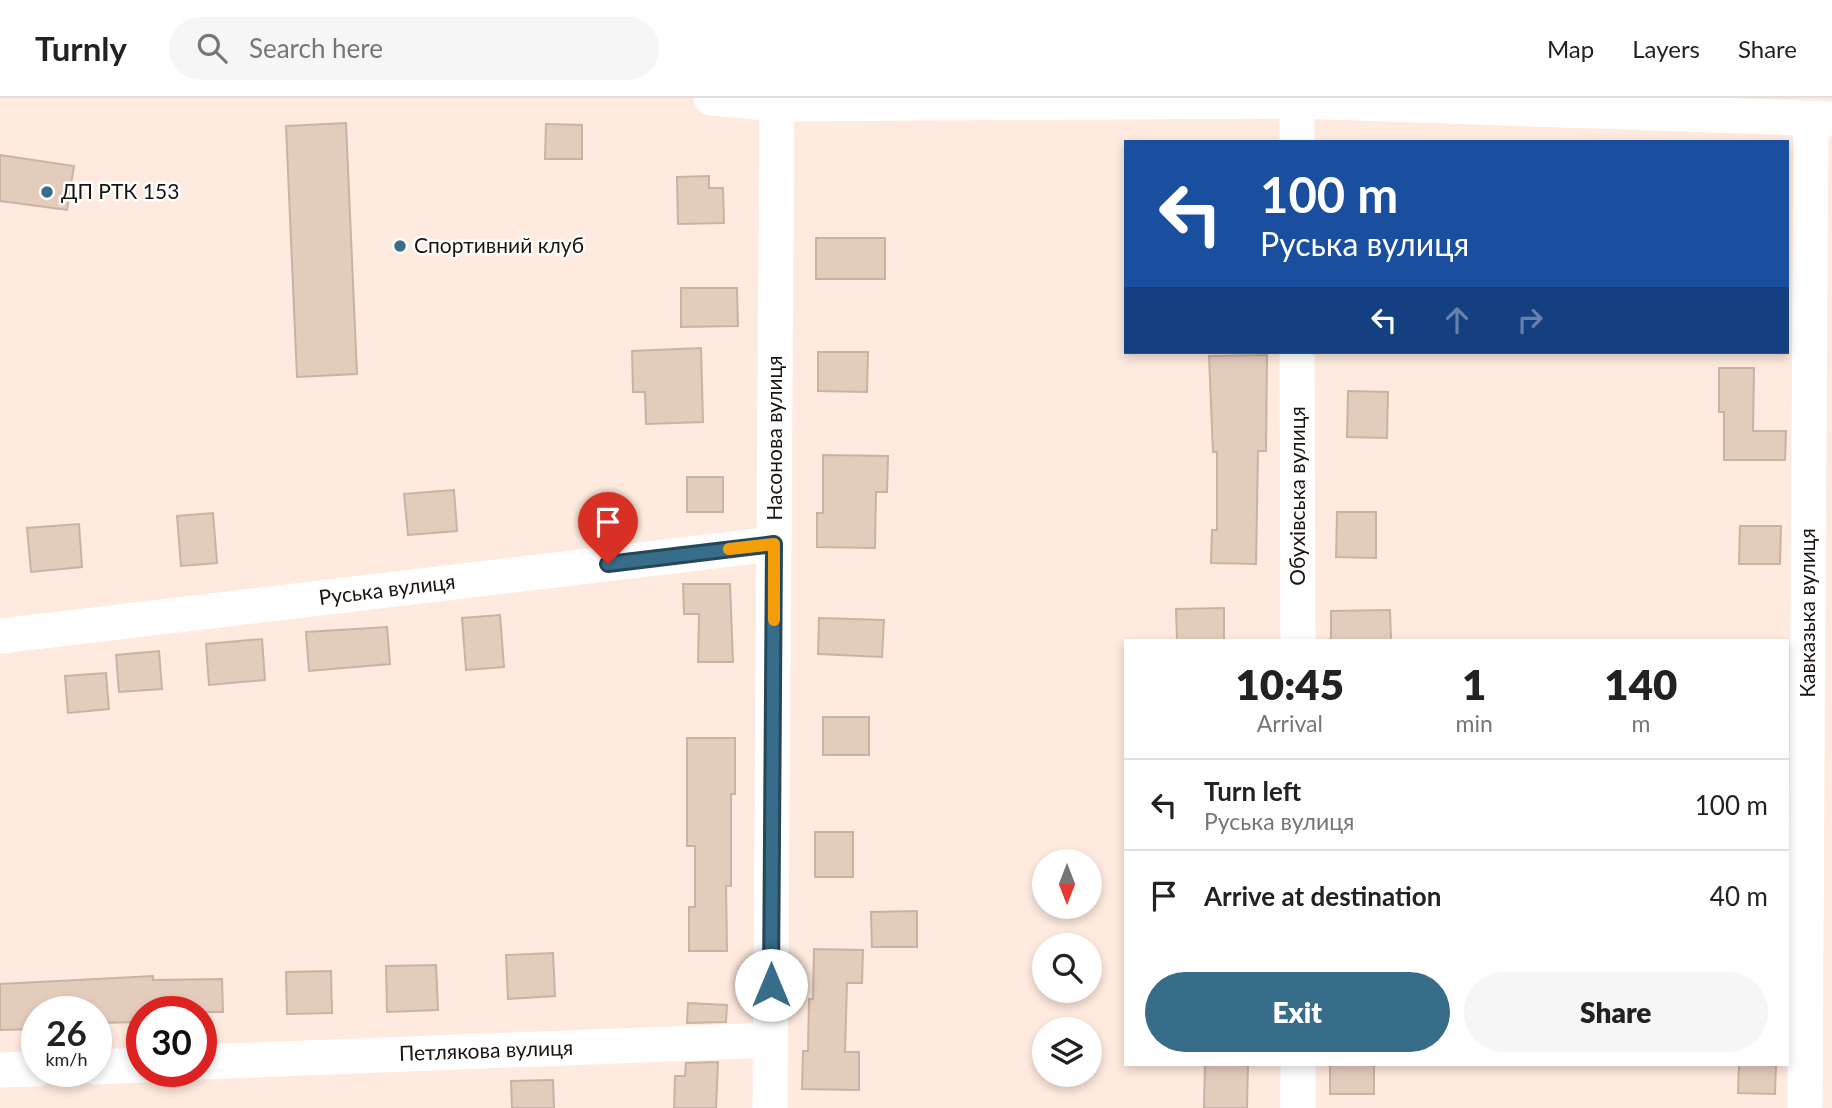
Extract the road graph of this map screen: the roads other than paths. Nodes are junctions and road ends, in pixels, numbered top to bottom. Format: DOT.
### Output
graph roads {
  1 [pos="711,98"];
  2 [pos="1207,99"];
  3 [pos="1297,101"];
  4 [pos="777,104"];
  5 [pos="1821,119"];
  6 [pos="1297,140"];
  7 [pos="1297,354"];
  8 [pos="774,544"];
  9 [pos="0,636"];
  10 [pos="1298,639"];
  11 [pos="771,1040"];
  12 [pos="217,1061"];
  13 [pos="1298,1066"];
  14 [pos="21,1069"];
  15 [pos="0,1070"];
  16 [pos="770,1108"];
  17 [pos="1298,1108"];
  18 [pos="1805,1108"];
  1 -- 4 [label="street"];
  2 -- 3 [label="street"];
  2 -- 4 [label="street"];
  3 -- 5 [label="street"];
  3 -- 6 [label="street"];
  4 -- 8 [label="street, Насонова вулиця"];
  5 -- 18 [label="street, Кавказька вулиця"];
  7 -- 10 [label="street, Обухівська вулиця"];
  8 -- 9 [label="street, Руська вулиця"];
  8 -- 11 [label="street, Насонова вулиця"];
  11 -- 12 [label="street, Петлякова вулиця"];
  11 -- 16 [label="street, Насонова вулиця"];
  13 -- 17 [label="street"];
  14 -- 15 [label="street"];
}
